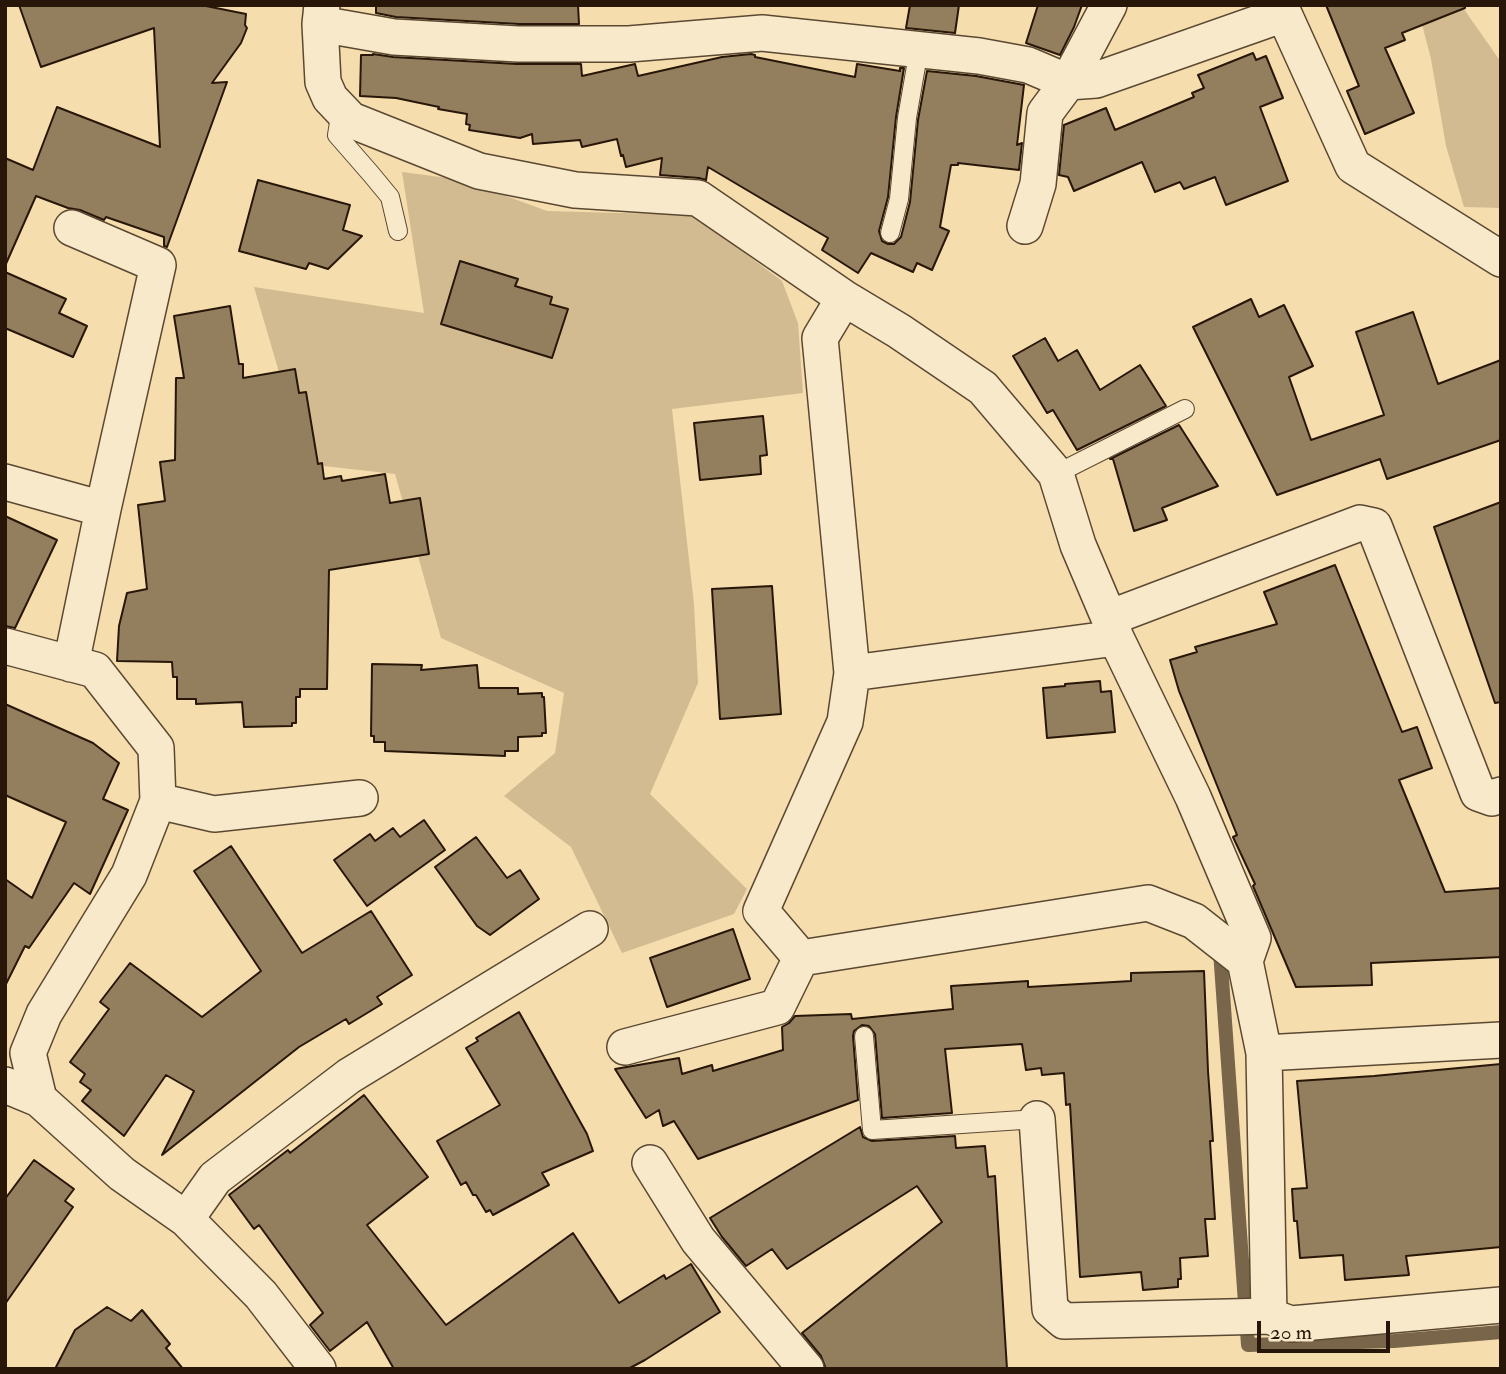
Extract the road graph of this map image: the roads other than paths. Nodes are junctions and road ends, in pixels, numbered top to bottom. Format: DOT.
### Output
graph roads {
  1 [pos="1109,5"];
  2 [pos="1284,10"];
  3 [pos="321,15"];
  4 [pos="919,49"];
  5 [pos="1068,82"];
  6 [pos="341,110"];
  7 [pos="1025,226"];
  8 [pos="72,228"];
  9 [pos="398,231"];
  10 [pos="890,233"];
  11 [pos="1501,259"];
  12 [pos="844,298"];
  13 [pos="1185,409"];
  14 [pos="1056,474"];
  15 [pos="5,482"];
  16 [pos="103,509"];
  17 [pos="1112,628"];
  18 [pos="5,646"];
  19 [pos="71,664"];
  20 [pos="852,673"];
  21 [pos="1501,795"];
  22 [pos="360,798"];
  23 [pos="158,801"];
  24 [pos="590,929"];
  25 [pos="801,958"];
  26 [pos="1245,961"];
  27 [pos="864,1036"];
  28 [pos="1501,1040"];
  29 [pos="625,1047"];
  30 [pos="1264,1054"];
  31 [pos="5,1085"];
  32 [pos="39,1099"];
  33 [pos="1037,1119"];
  34 [pos="650,1163"];
  35 [pos="186,1219"];
  36 [pos="1501,1305"];
  37 [pos="1269,1316"];
  38 [pos="318,1369"];
  39 [pos="806,1369"];
  1 -- 5 [label="street"];
  2 -- 5 [label="street"];
  2 -- 11 [label="street"];
  3 -- 4 [label="street"];
  3 -- 6 [label="street"];
  4 -- 5 [label="street"];
  4 -- 10 [label="lane"];
  5 -- 7 [label="street"];
  6 -- 9 [label="lane"];
  6 -- 12 [label="street"];
  8 -- 16 [label="street"];
  12 -- 14 [label="street"];
  12 -- 20 [label="street"];
  13 -- 14 [label="lane"];
  14 -- 17 [label="street"];
  15 -- 16 [label="street"];
  16 -- 19 [label="street"];
  17 -- 20 [label="street"];
  17 -- 21 [label="street"];
  17 -- 26 [label="street"];
  18 -- 19 [label="street"];
  19 -- 23 [label="street"];
  20 -- 25 [label="street"];
  22 -- 23 [label="street"];
  23 -- 32 [label="street"];
  24 -- 35 [label="street"];
  25 -- 26 [label="street"];
  25 -- 29 [label="street"];
  26 -- 30 [label="street"];
  27 -- 33 [label="lane"];
  28 -- 30 [label="street"];
  30 -- 37 [label="street"];
  31 -- 32 [label="street"];
  32 -- 35 [label="street"];
  33 -- 37 [label="street"];
  34 -- 39 [label="street"];
  35 -- 38 [label="street"];
  36 -- 37 [label="street"];
}
